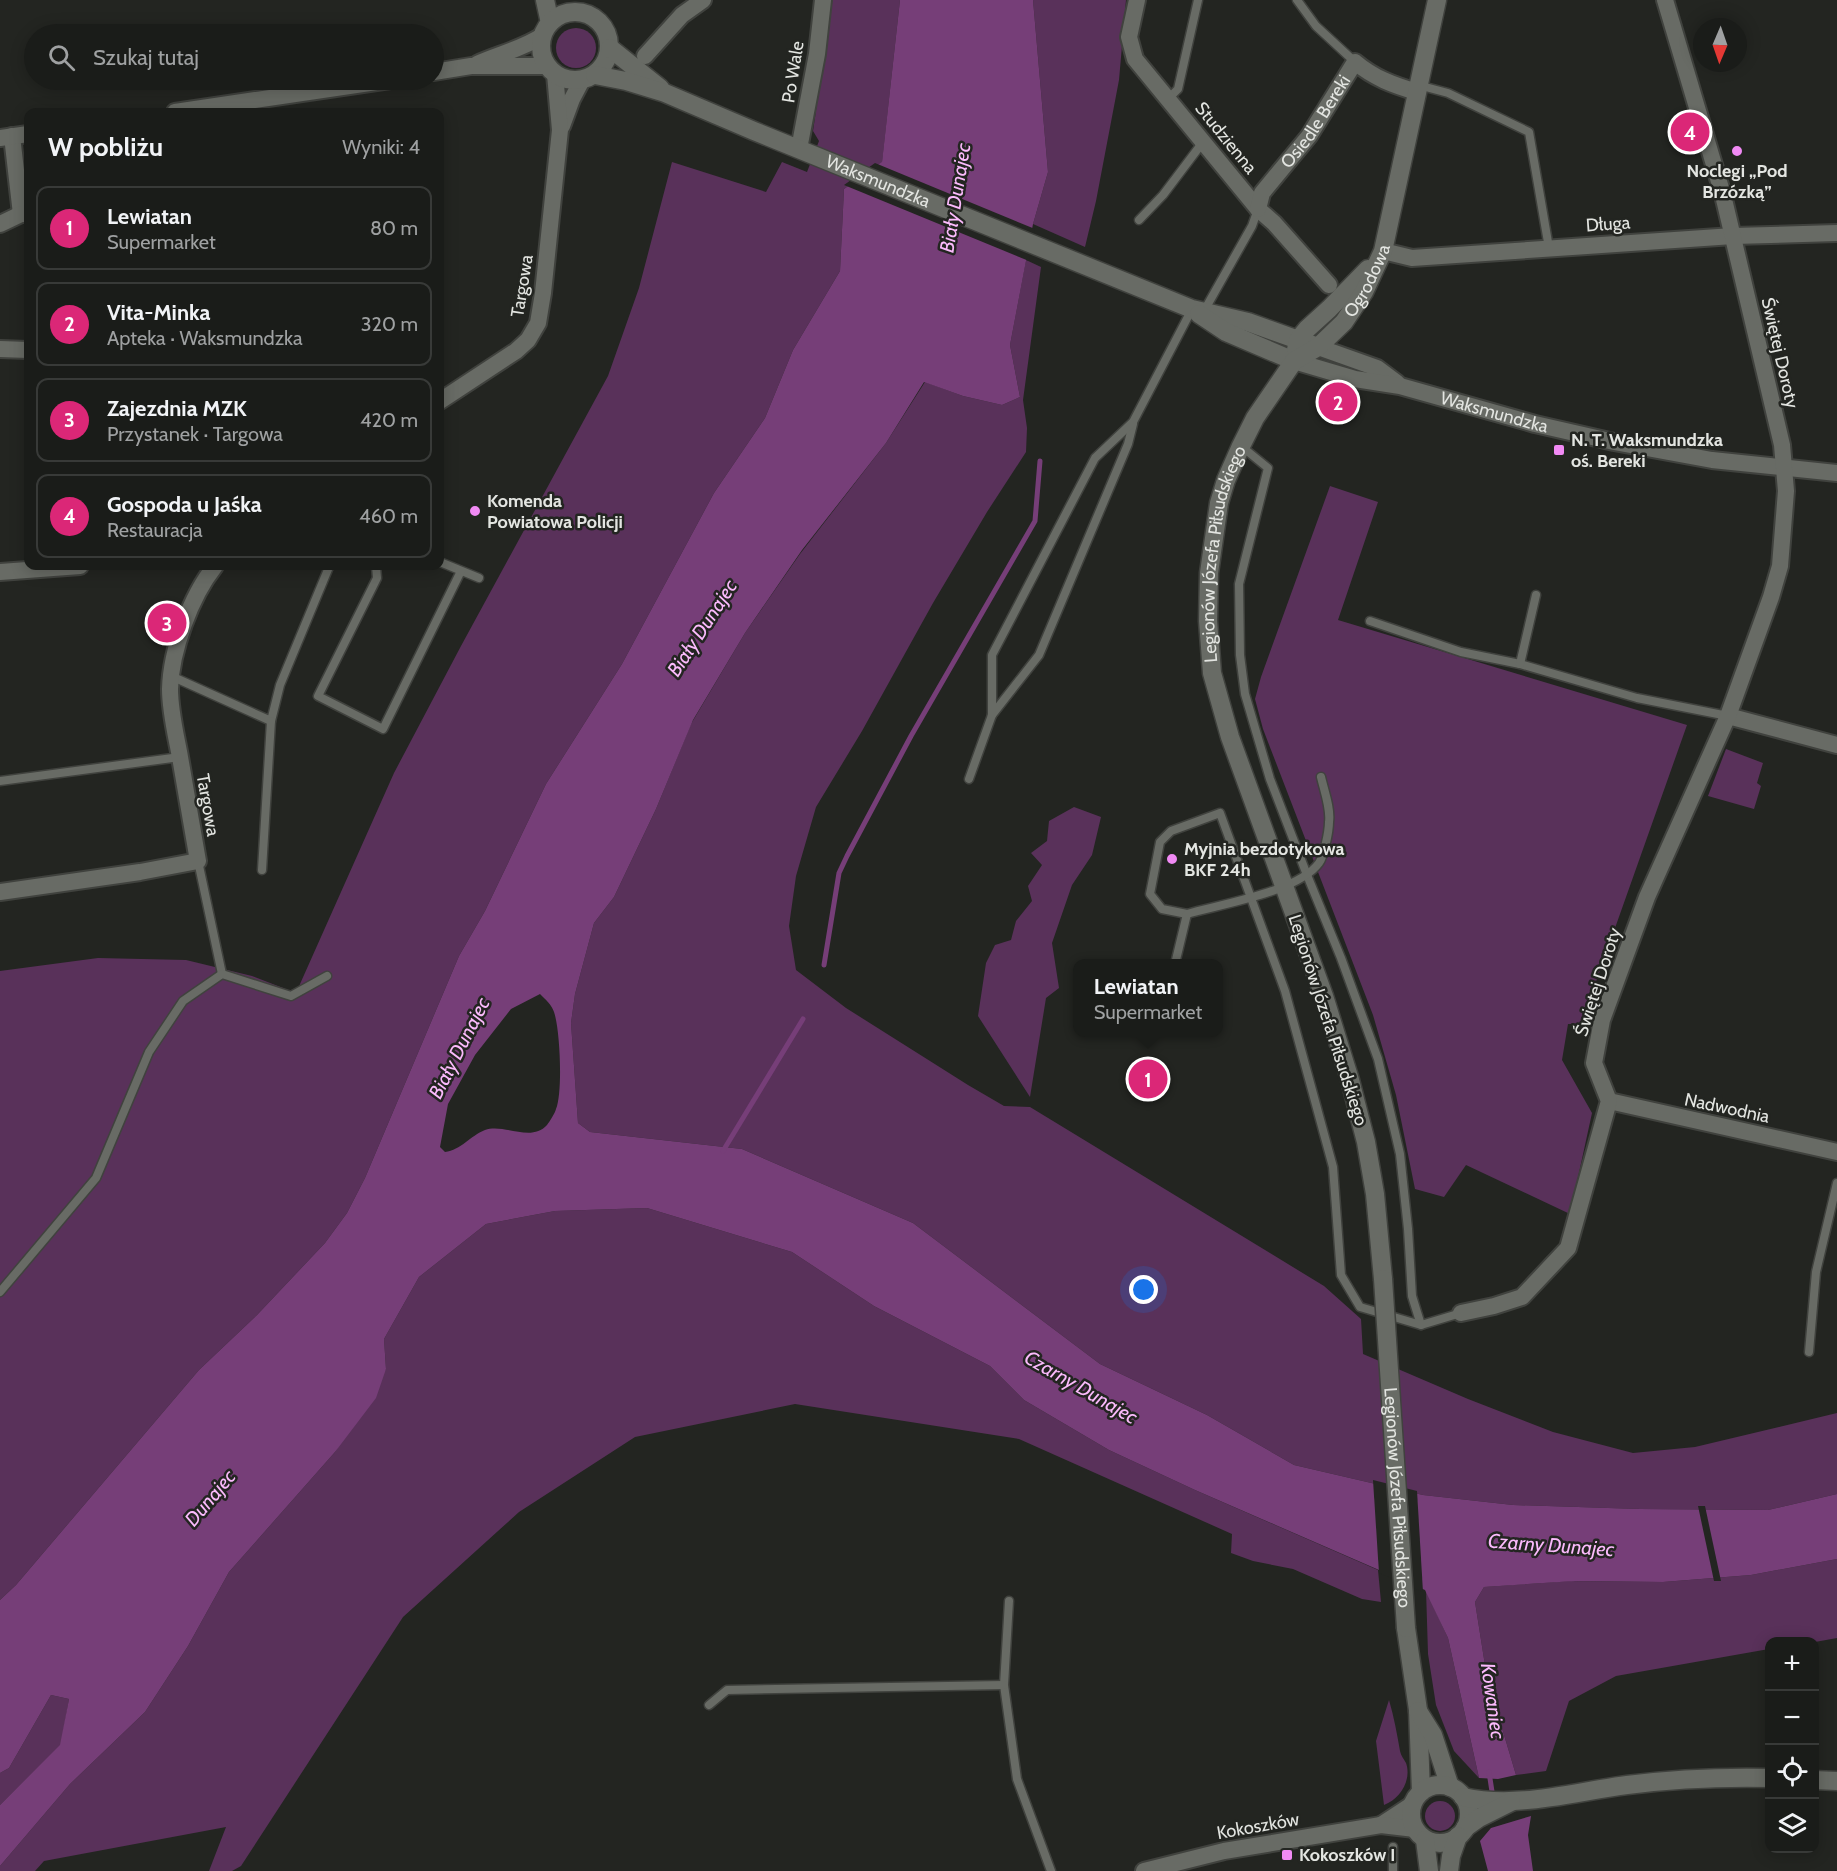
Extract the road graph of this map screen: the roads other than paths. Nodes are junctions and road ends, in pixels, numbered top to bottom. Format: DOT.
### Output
graph roads {
  1 [pos="545,0"];
  2 [pos="703,0"];
  3 [pos="823,0"];
  4 [pos="1137,0"];
  5 [pos="1198,0"];
  6 [pos="1297,0"];
  7 [pos="1437,0"];
  8 [pos="1665,0"];
  9 [pos="573,6"];
  10 [pos="546,30"];
  11 [pos="610,48"];
  12 [pos="645,56"];
  13 [pos="1355,62"];
  14 [pos="471,66"];
  15 [pos="444,70"];
  16 [pos="551,70"];
  17 [pos="589,78"];
  18 [pos="1418,89"];
  19 [pos="323,90"];
  20 [pos="665,93"];
  21 [pos="1169,98"];
  22 [pos="202,108"];
  23 [pos="560,130"];
  24 [pos="13,136"];
  25 [pos="1203,142"];
  26 [pos="798,153"];
  27 [pos="24,208"];
  28 [pos="1258,209"];
  29 [pos="24,214"];
  30 [pos="1139,220"];
  31 [pos="0,224"];
  32 [pos="1837,233"];
  33 [pos="1732,236"];
  34 [pos="1549,248"];
  35 [pos="1383,251"];
  36 [pos="1329,285"];
  37 [pos="1198,310"];
  38 [pos="1298,340"];
  39 [pos="1318,347"];
  40 [pos="0,349"];
  41 [pos="24,350"];
  42 [pos="1294,361"];
  43 [pos="1400,386"];
  44 [pos="444,398"];
  45 [pos="1133,422"];
  46 [pos="1241,446"];
  47 [pos="1784,468"];
  48 [pos="1837,473"];
  49 [pos="444,564"];
  50 [pos="27,570"];
  51 [pos="210,570"];
  52 [pos="328,570"];
  53 [pos="376,570"];
  54 [pos="461,571"];
  55 [pos="0,572"];
  56 [pos="479,578"];
  57 [pos="1536,595"];
  58 [pos="1370,621"];
  59 [pos="1520,664"];
  60 [pos="171,676"];
  61 [pos="992,715"];
  62 [pos="1728,716"];
  63 [pos="271,721"];
  64 [pos="1837,745"];
  65 [pos="180,757"];
  66 [pos="1321,777"];
  67 [pos="969,778"];
  68 [pos="0,781"];
  69 [pos="198,861"];
  70 [pos="262,870"];
  71 [pos="1307,875"];
  72 [pos="1284,886"];
  73 [pos="0,892"];
  74 [pos="1251,898"];
  75 [pos="1187,914"];
  76 [pos="1176,959"];
  77 [pos="222,974"];
  78 [pos="327,976"];
  79 [pos="1609,1101"];
  80 [pos="1837,1152"];
  81 [pos="1837,1183"];
  82 [pos="0,1292"];
  83 [pos="1461,1313"];
  84 [pos="1421,1325"];
  85 [pos="1809,1352"];
  86 [pos="1009,1601"];
  87 [pos="1004,1685"];
  88 [pos="709,1705"];
  89 [pos="1418,1710"];
  90 [pos="1765,1778"];
  91 [pos="1819,1780"];
  92 [pos="1837,1781"];
  93 [pos="1456,1792"];
  94 [pos="1417,1798"];
  95 [pos="1511,1802"];
  96 [pos="1381,1825"];
  97 [pos="1462,1832"];
  98 [pos="1420,1834"];
  99 [pos="1393,1847"];
  100 [pos="1051,1871"];
  101 [pos="1144,1871"];
  102 [pos="1393,1871"];
  103 [pos="1429,1871"];
  104 [pos="1449,1871"];
  1 -- 10 [label="street"];
  2 -- 12 [label="street"];
  3 -- 26 [label="street, Po Wale"];
  4 -- 21 [label="street, Studzienna"];
  5 -- 21 [label="lane"];
  6 -- 13 [label="lane"];
  7 -- 18 [label="street"];
  8 -- 33 [label="street, Świętej Doroty"];
  9 -- 10 [label="street"];
  9 -- 11 [label="street"];
  10 -- 14 [label="street"];
  10 -- 16 [label="street"];
  11 -- 17 [label="street"];
  11 -- 20 [label="street, Waksmundzka"];
  13 -- 18 [label="street, Osiedle Bereki"];
  13 -- 28 [label="street, Osiedle Bereki"];
  14 -- 15 [label="street"];
  14 -- 16 [label="street"];
  16 -- 17 [label="street"];
  16 -- 23 [label="street, Targowa"];
  17 -- 20 [label="street, Waksmundzka"];
  17 -- 23 [label="street, Targowa"];
  18 -- 34 [label="lane"];
  18 -- 35 [label="street"];
  19 -- 22 [label="street"];
  20 -- 26 [label="street, Waksmundzka"];
  21 -- 25 [label="street, Studzienna"];
  23 -- 44 [label="street, Targowa"];
  24 -- 27 [label="street"];
  25 -- 28 [label="street, Studzienna"];
  25 -- 30 [label="lane"];
  26 -- 37 [label="street, Waksmundzka"];
  28 -- 36 [label="street, Studzienna"];
  28 -- 37 [label="lane"];
  29 -- 31 [label="street"];
  32 -- 33 [label="street, Długa"];
  33 -- 34 [label="street, Długa"];
  33 -- 47 [label="street, Świętej Doroty"];
  34 -- 35 [label="street, Długa"];
  35 -- 38 [label="street, Ogrodowa"];
  35 -- 39 [label="street, Ogrodowa"];
  37 -- 38 [label="street, Waksmundzka"];
  37 -- 42 [label="street, Waksmundzka"];
  37 -- 45 [label="lane"];
  38 -- 39 [label="street, Waksmundzka"];
  38 -- 42 [label="street, Legionów Józefa Piłsudskiego"];
  39 -- 42 [label="street, Legionów Józefa Piłsudskiego"];
  39 -- 43 [label="street, Waksmundzka"];
  40 -- 41 [label="street"];
  42 -- 43 [label="street, Waksmundzka"];
  42 -- 46 [label="street, Legionów Józefa Piłsudskiego"];
  43 -- 47 [label="street, Waksmundzka"];
  45 -- 61 [label="lane"];
  45 -- 61 [label="lane"];
  46 -- 71 [label="lane"];
  46 -- 72 [label="street, Legionów Józefa Piłsudskiego"];
  47 -- 48 [label="street, Waksmundzka"];
  47 -- 62 [label="street, Świętej Doroty"];
  49 -- 54 [label="lane"];
  50 -- 55 [label="street"];
  51 -- 60 [label="street, Targowa"];
  52 -- 63 [label="lane"];
  53 -- 54 [label="lane"];
  54 -- 56 [label="lane"];
  57 -- 59 [label="lane"];
  58 -- 59 [label="lane"];
  59 -- 62 [label="lane"];
  60 -- 63 [label="lane"];
  60 -- 65 [label="street, Targowa"];
  61 -- 67 [label="lane"];
  62 -- 64 [label="street"];
  62 -- 79 [label="street, Świętej Doroty"];
  63 -- 70 [label="lane"];
  65 -- 68 [label="lane"];
  65 -- 69 [label="street, Targowa"];
  66 -- 71 [label="lane"];
  69 -- 73 [label="street, Targowa"];
  69 -- 77 [label="lane"];
  71 -- 72 [label="lane"];
  71 -- 84 [label="lane"];
  72 -- 74 [label="lane"];
  72 -- 89 [label="street, Legionów Józefa Piłsudskiego, bridge"];
  74 -- 75 [label="lane"];
  74 -- 75 [label="lane"];
  74 -- 84 [label="lane"];
  75 -- 76 [label="lane"];
  77 -- 78 [label="lane"];
  77 -- 82 [label="lane"];
  79 -- 80 [label="street, Nadwodnia"];
  79 -- 83 [label="street"];
  81 -- 85 [label="lane"];
  83 -- 84 [label="lane"];
  86 -- 87 [label="lane"];
  87 -- 88 [label="lane"];
  87 -- 100 [label="lane"];
  89 -- 93 [label="street, Legionów Józefa Piłsudskiego"];
  89 -- 94 [label="street, Legionów Józefa Piłsudskiego"];
  90 -- 95 [label="street"];
  91 -- 92 [label="street"];
  93 -- 94 [label="street"];
  93 -- 95 [label="street"];
  93 -- 97 [label="street"];
  94 -- 96 [label="street, Kokoszków"];
  94 -- 98 [label="street"];
  95 -- 97 [label="street"];
  96 -- 98 [label="street, Kokoszków"];
  96 -- 101 [label="street, Kokoszków"];
  97 -- 98 [label="street"];
  97 -- 104 [label="street"];
  98 -- 103 [label="street"];
  99 -- 102 [label="lane"];
}
